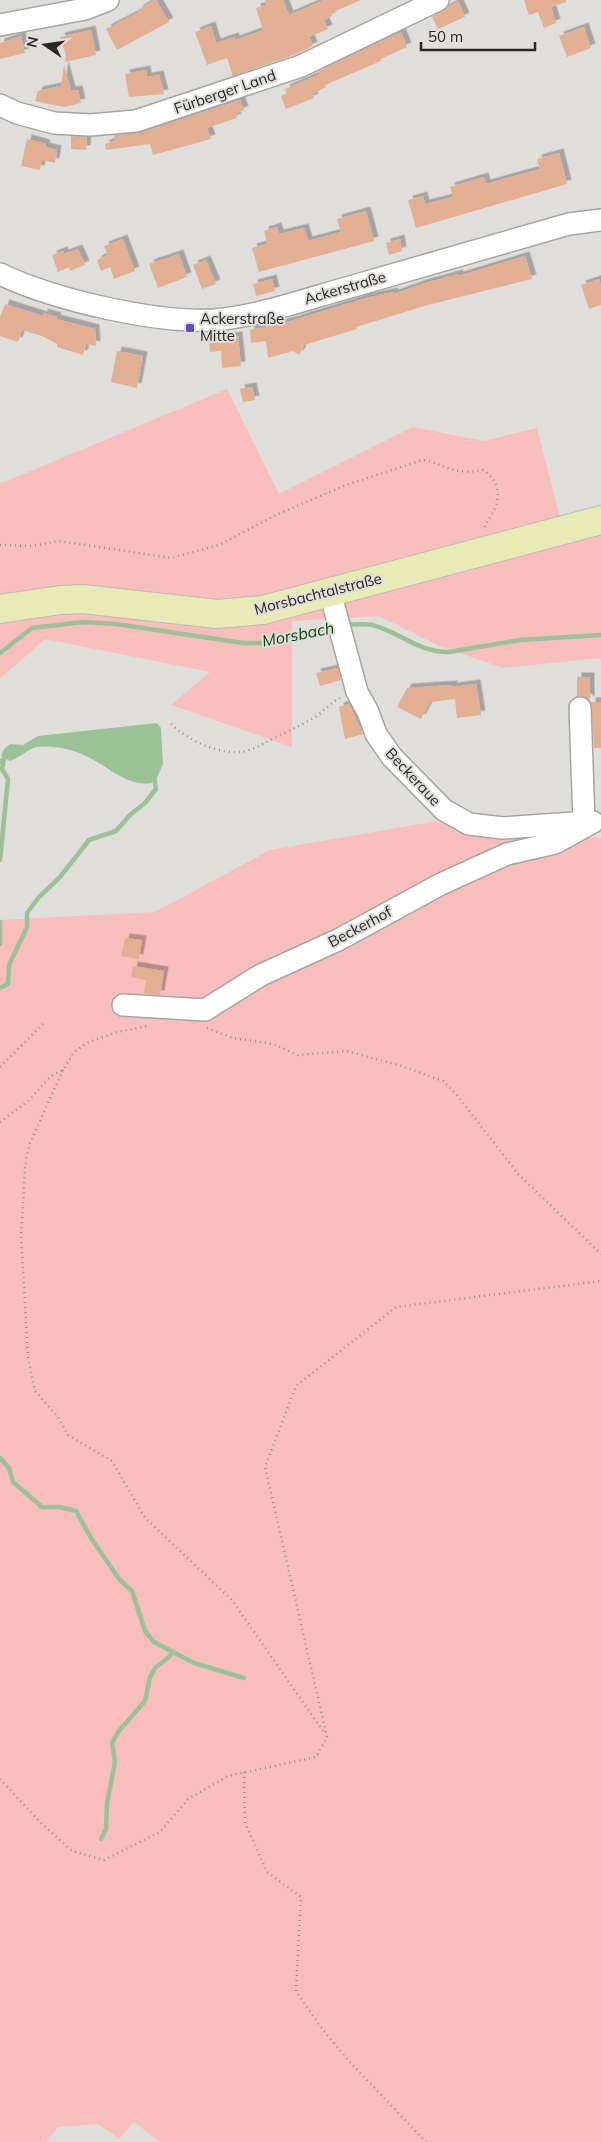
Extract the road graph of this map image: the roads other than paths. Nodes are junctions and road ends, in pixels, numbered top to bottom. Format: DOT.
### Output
graph roads {
  1 [pos="108,0"];
  2 [pos="438,0"];
  3 [pos="0,25"];
  4 [pos="0,105"];
  5 [pos="601,220"];
  6 [pos="0,274"];
  7 [pos="601,520"];
  8 [pos="332,602"];
  9 [pos="0,609"];
  10 [pos="580,708"];
  11 [pos="593,822"];
  12 [pos="123,1005"];
  1 -- 3 [label="street"];
  2 -- 4 [label="street, Fürberger Land"];
  5 -- 6 [label="street, Ackerstraße"];
  7 -- 8 [label="main road, Morsbachtalstraße"];
  8 -- 9 [label="main road, Morsbachtalstraße"];
  8 -- 11 [label="street, Beckeraue"];
  10 -- 11 [label="street"];
  11 -- 12 [label="street, Beckerhof"];
}
